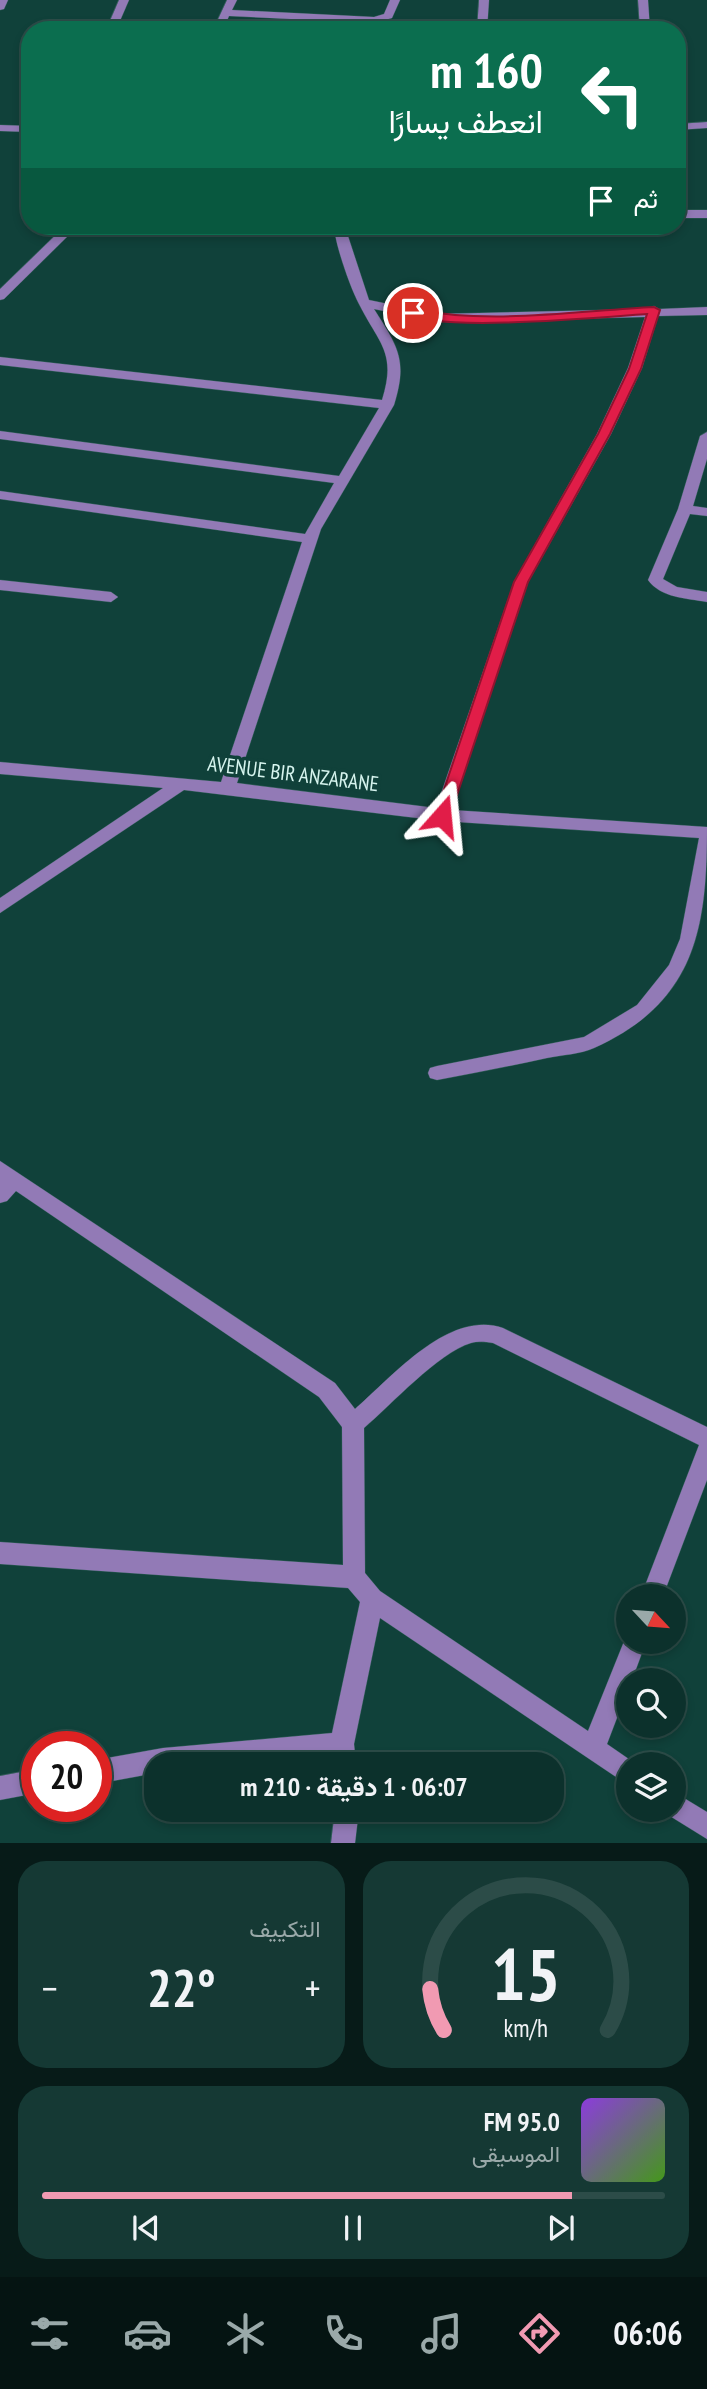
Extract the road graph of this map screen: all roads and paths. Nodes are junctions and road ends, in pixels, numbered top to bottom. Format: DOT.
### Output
graph roads {
  1 [pos="2,0"];
  2 [pos="124,0"];
  3 [pos="232,0"];
  4 [pos="395,0"];
  5 [pos="484,0"];
  6 [pos="643,0"];
  7 [pos="0,7"];
  8 [pos="225,13"];
  9 [pos="325,16"];
  10 [pos="115,21"];
  11 [pos="222,21"];
  12 [pos="324,21"];
  13 [pos="483,21"];
  14 [pos="644,21"];
  15 [pos="707,125"];
  16 [pos="686,126"];
  17 [pos="3,129"];
  18 [pos="21,131"];
  19 [pos="686,214"];
  20 [pos="707,214"];
  21 [pos="63,235"];
  22 [pos="342,235"];
  23 [pos="0,296"];
  24 [pos="364,303"];
  25 [pos="654,310"];
  26 [pos="707,311"];
  27 [pos="0,361"];
  28 [pos="387,405"];
  29 [pos="0,435"];
  30 [pos="707,436"];
  31 [pos="341,480"];
  32 [pos="0,495"];
  33 [pos="685,509"];
  34 [pos="707,512"];
  35 [pos="311,540"];
  36 [pos="0,585"];
  37 [pos="111,597"];
  38 [pos="707,597"];
  39 [pos="0,768"];
  40 [pos="181,784"];
  41 [pos="226,788"];
  42 [pos="442,816"];
  43 [pos="707,833"];
  44 [pos="707,839"];
  45 [pos="0,907"];
  46 [pos="437,1073"];
  47 [pos="5,1181"];
  48 [pos="353,1424"];
  49 [pos="707,1438"];
  50 [pos="707,1451"];
  51 [pos="0,1553"];
  52 [pos="354,1577"];
  53 [pos="657,1584"];
  54 [pos="372,1599"];
  55 [pos="630,1654"];
  56 [pos="593,1749"];
  57 [pos="343,1752"];
  58 [pos="144,1763"];
  59 [pos="616,1765"];
  60 [pos="112,1769"];
  61 [pos="21,1785"];
  62 [pos="0,1788"];
  63 [pos="686,1812"];
  64 [pos="346,1822"];
  65 [pos="707,1826"];
  66 [pos="343,1843"];
  1 -- 7 [label="street"];
  2 -- 10 [label="street"];
  3 -- 8 [label="street"];
  4 -- 9 [label="street"];
  5 -- 13 [label="street"];
  6 -- 14 [label="street"];
  8 -- 9 [label="street"];
  8 -- 11 [label="street"];
  9 -- 12 [label="street"];
  15 -- 16 [label="street"];
  17 -- 18 [label="street"];
  19 -- 20 [label="street"];
  21 -- 23 [label="street"];
  22 -- 24 [label="street"];
  24 -- 25 [label="street"];
  24 -- 28 [label="street"];
  25 -- 26 [label="street"];
  25 -- 42 [label="street"];
  27 -- 28 [label="street"];
  28 -- 31 [label="street"];
  29 -- 31 [label="street"];
  30 -- 33 [label="street"];
  31 -- 35 [label="street"];
  32 -- 35 [label="street"];
  33 -- 34 [label="street"];
  33 -- 38 [label="street"];
  35 -- 41 [label="street"];
  36 -- 37 [label="street"];
  39 -- 40 [label="street, AVENUE BIR ANZARANE"];
  40 -- 41 [label="street, AVENUE BIR ANZARANE"];
  40 -- 45 [label="street"];
  41 -- 42 [label="street, AVENUE BIR ANZARANE"];
  42 -- 43 [label="street, AVENUE BIR ANZARANE"];
  44 -- 46 [label="street"];
  47 -- 48 [label="street"];
  48 -- 49 [label="street"];
  48 -- 52 [label="street"];
  50 -- 53 [label="street"];
  51 -- 52 [label="street"];
  52 -- 54 [label="street"];
  54 -- 56 [label="street"];
  54 -- 57 [label="street"];
  55 -- 56 [label="street"];
  56 -- 59 [label="street"];
  58 -- 60 [label="street"];
  61 -- 62 [label="street"];
  63 -- 65 [label="street"];
  64 -- 66 [label="street"];
}
